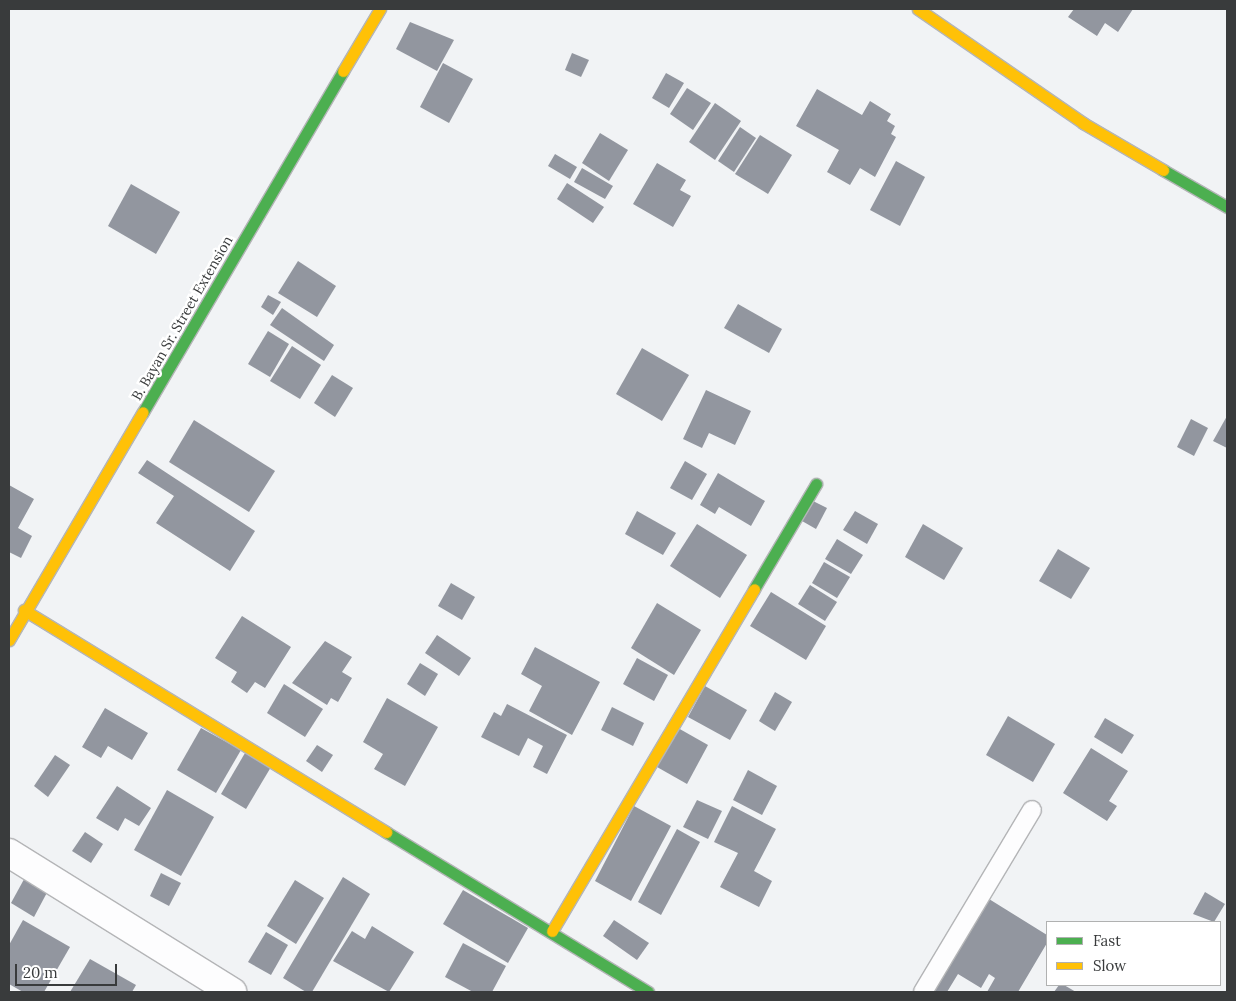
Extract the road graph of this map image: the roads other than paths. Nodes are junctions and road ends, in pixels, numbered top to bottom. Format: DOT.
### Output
graph roads {
  1 [pos="380,9"];
  2 [pos="918,9"];
  3 [pos="1227,207"];
  4 [pos="816,484"];
  5 [pos="24,610"];
  6 [pos="10,636"];
  7 [pos="1032,810"];
  8 [pos="9,853"];
  9 [pos="552,931"];
  10 [pos="232,992"];
  11 [pos="648,992"];
  12 [pos="924,992"];
  1 -- 5 [label="street, B. Bayan Sr. Street Extension"];
  2 -- 3 [label="street"];
  4 -- 9 [label="street"];
  5 -- 6 [label="street, B. Bayan Sr. Street Extension"];
  5 -- 9 [label="street"];
  7 -- 12 [label="lane"];
  8 -- 10 [label="street"];
  9 -- 11 [label="street"];
}
